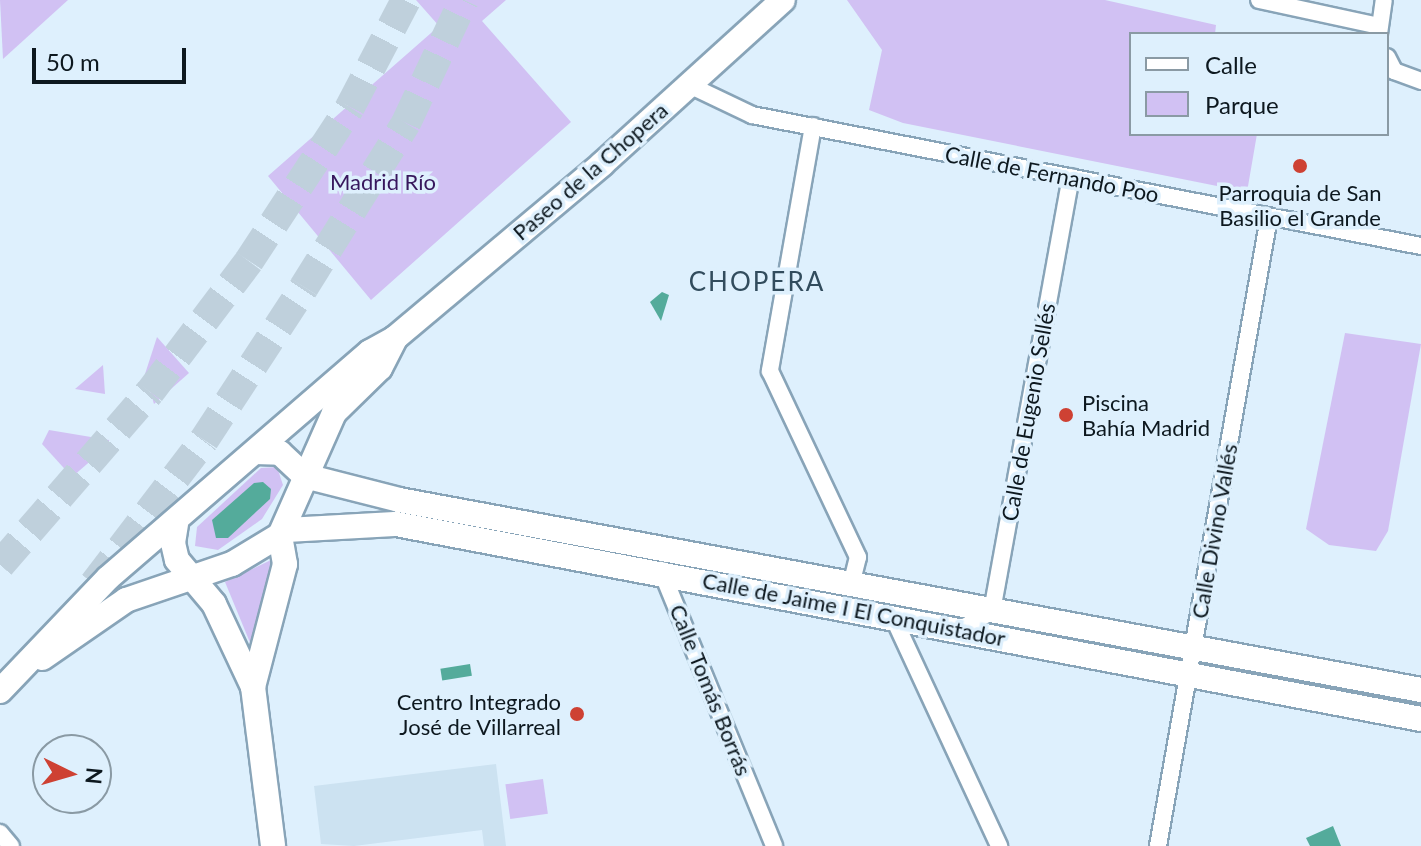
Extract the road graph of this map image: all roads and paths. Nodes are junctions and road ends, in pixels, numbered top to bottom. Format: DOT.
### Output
graph roads {
  1 [pos="783,0"];
  2 [pos="1259,0"];
  3 [pos="1384,0"];
  4 [pos="1379,30"];
  5 [pos="1389,61"];
  6 [pos="1421,81"];
  7 [pos="689,85"];
  8 [pos="813,126"];
  9 [pos="1071,177"];
  10 [pos="1269,217"];
  11 [pos="1421,246"];
  12 [pos="395,338"];
  13 [pos="255,452"];
  14 [pos="305,476"];
  15 [pos="176,524"];
  16 [pos="282,532"];
  17 [pos="634,543"];
  18 [pos="662,572"];
  19 [pos="194,575"];
  20 [pos="851,585"];
  21 [pos="992,611"];
  22 [pos="892,615"];
  23 [pos="961,629"];
  24 [pos="1194,647"];
  25 [pos="23,670"];
  26 [pos="1190,675"];
  27 [pos="253,687"];
  28 [pos="1421,690"];
  29 [pos="0,691"];
  30 [pos="1421,719"];
  31 [pos="0,833"];
  32 [pos="10,846"];
  33 [pos="273,846"];
  34 [pos="774,846"];
  35 [pos="999,846"];
  36 [pos="1158,846"];
  1 -- 7 [label="street, Paseo de la Chopera"];
  2 -- 4 [label="street"];
  3 -- 4 [label="street"];
  5 -- 6 [label="street"];
  7 -- 8 [label="street, Calle de Fernando Poo"];
  7 -- 12 [label="street, Paseo de la Chopera"];
  8 -- 9 [label="street, Calle de Fernando Poo"];
  8 -- 20 [label="street"];
  9 -- 10 [label="street, Calle de Fernando Poo"];
  9 -- 21 [label="street, Calle de Eugenio Sellés"];
  10 -- 11 [label="street, Calle de Fernando Poo"];
  10 -- 24 [label="street, Calle Divino Vallés"];
  12 -- 13 [label="street, Paseo de la Chopera"];
  12 -- 14 [label="street, Paseo de la Chopera"];
  13 -- 14 [label="street"];
  13 -- 15 [label="street, Paseo de la Chopera"];
  14 -- 16 [label="street, Paseo de la Chopera"];
  14 -- 17 [label="street, Calle de Jaime I El Conquistador"];
  15 -- 19 [label="street"];
  15 -- 25 [label="street"];
  16 -- 18 [label="street, Calle de Jaime I El Conquistador"];
  16 -- 19 [label="street"];
  16 -- 27 [label="street"];
  17 -- 18 [label="street, Calle Tomás Borrás"];
  17 -- 20 [label="street, Calle de Jaime I El Conquistador"];
  18 -- 22 [label="street, Calle de Jaime I El Conquistador"];
  18 -- 34 [label="street, Calle Tomás Borrás"];
  19 -- 25 [label="street"];
  19 -- 27 [label="street"];
  20 -- 21 [label="street, Calle de Jaime I El Conquistador"];
  21 -- 23 [label="street"];
  21 -- 24 [label="street, Calle de Jaime I El Conquistador"];
  22 -- 23 [label="street, Calle de Jaime I El Conquistador"];
  22 -- 35 [label="street"];
  23 -- 26 [label="street, Calle de Jaime I El Conquistador"];
  24 -- 26 [label="street, Calle Divino Vallés"];
  24 -- 28 [label="street, Calle de Jaime I El Conquistador"];
  25 -- 29 [label="street"];
  26 -- 30 [label="street, Calle de Jaime I El Conquistador"];
  26 -- 36 [label="street, Calle Divino Vallés"];
  27 -- 33 [label="street"];
  31 -- 32 [label="street"];
}
